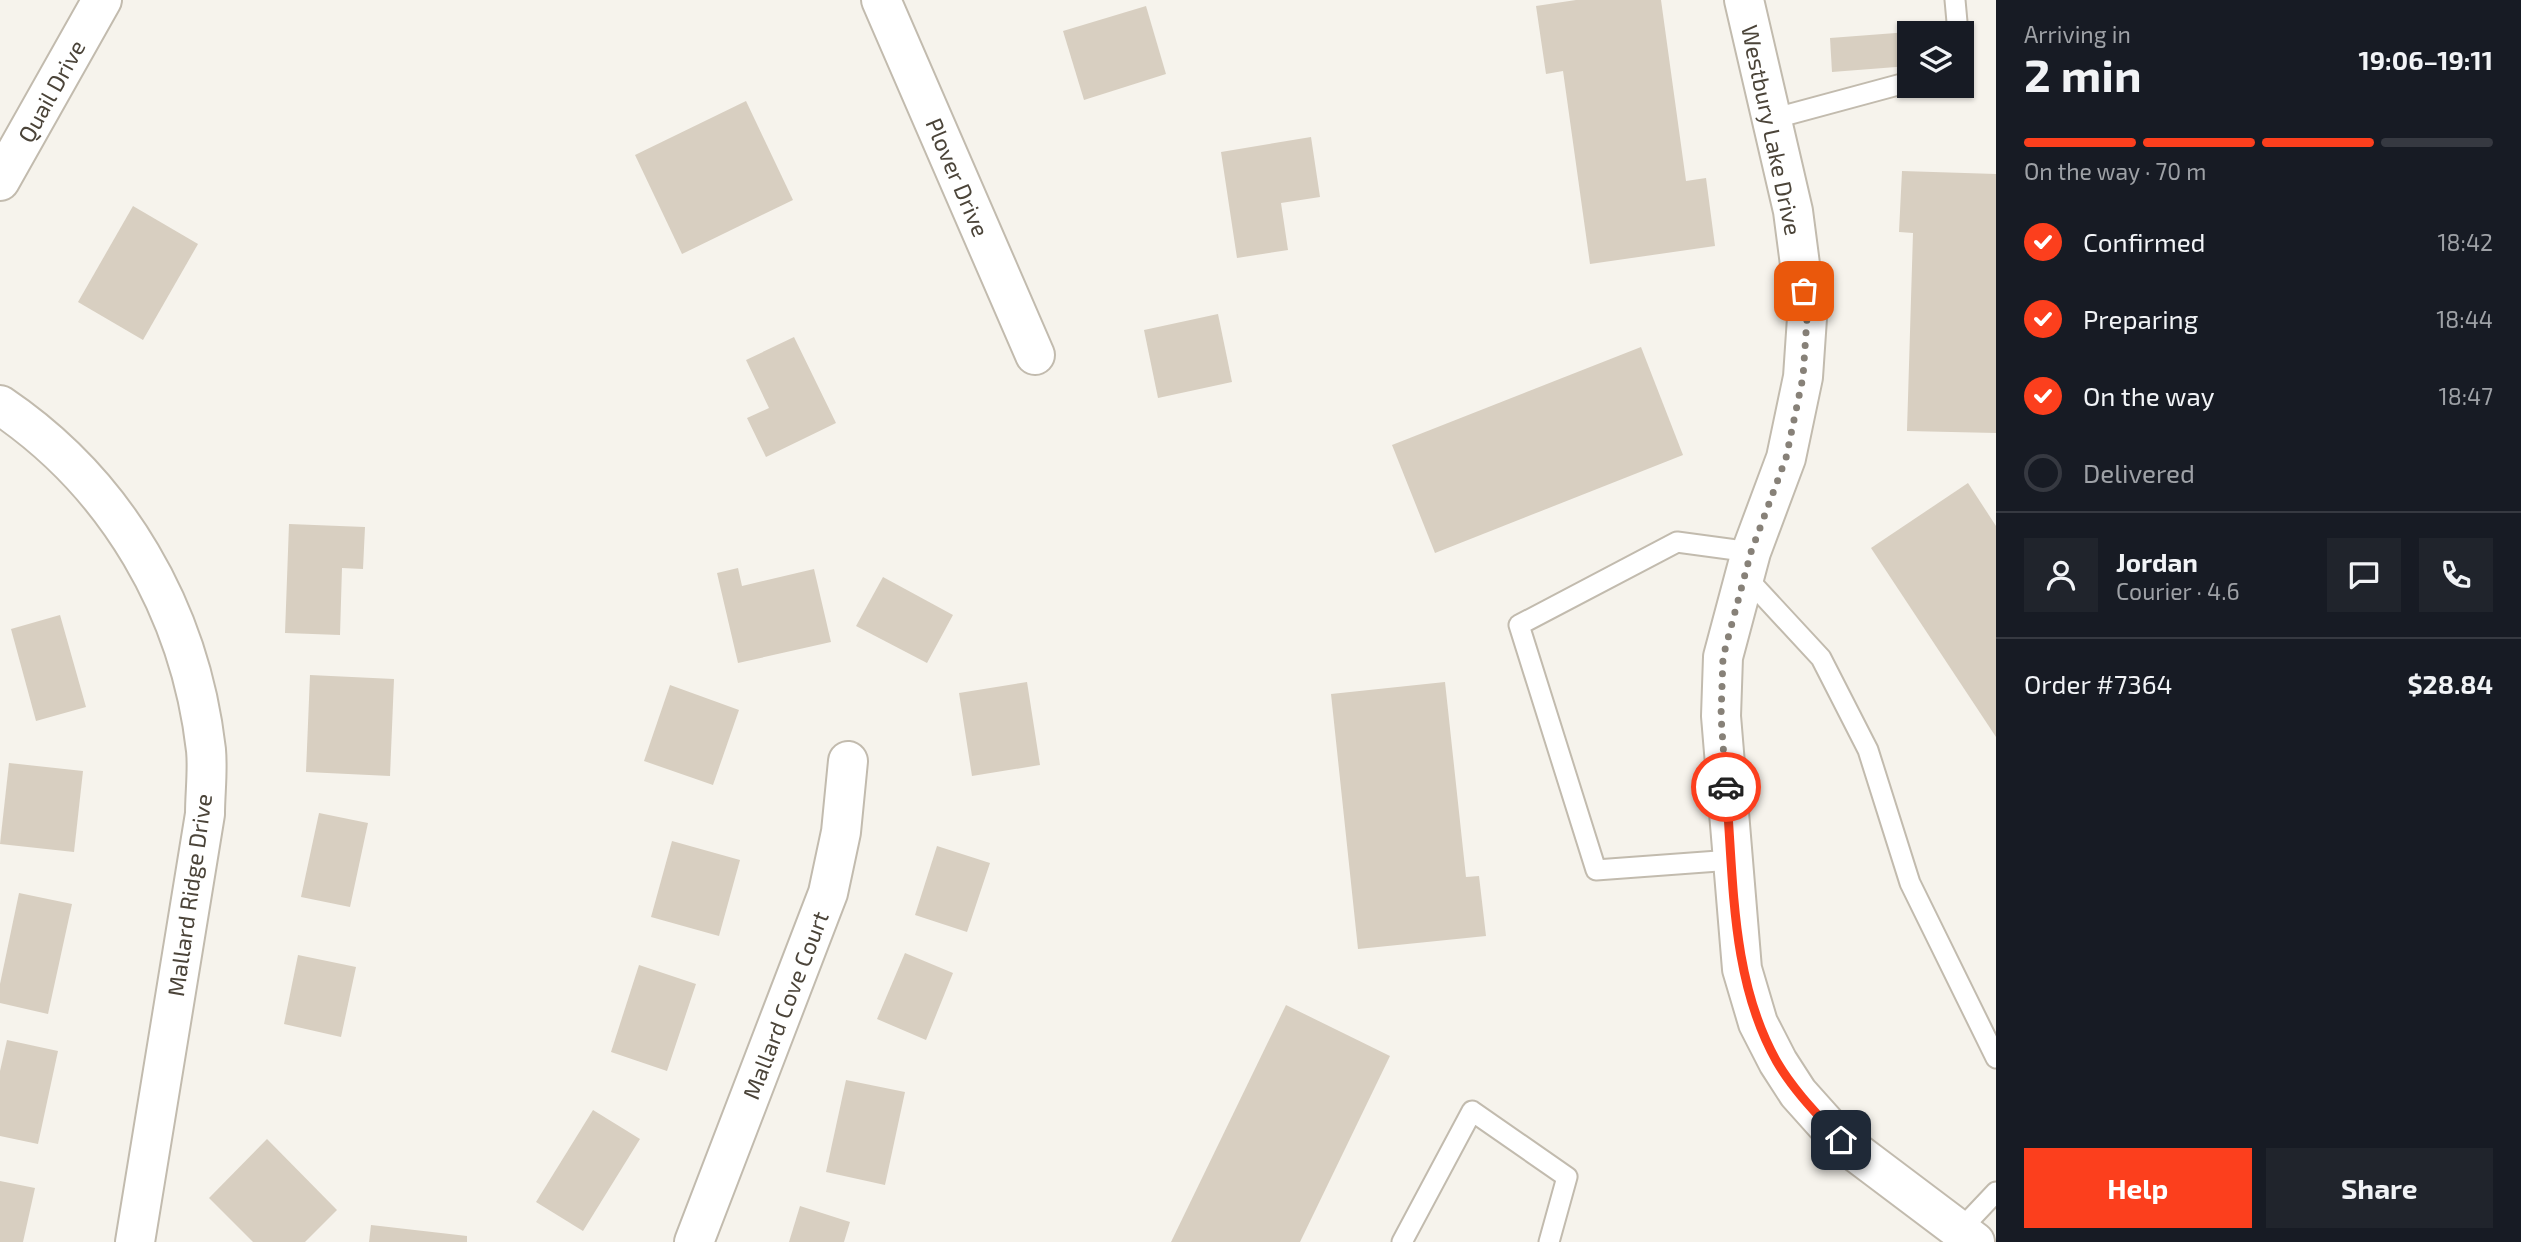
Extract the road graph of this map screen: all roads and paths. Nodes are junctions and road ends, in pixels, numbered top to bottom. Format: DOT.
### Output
graph roads {
  1 [pos="102,0"];
  2 [pos="881,0"];
  3 [pos="1744,0"];
  4 [pos="1955,0"];
  5 [pos="1957,21"];
  6 [pos="1897,85"];
  7 [pos="1772,119"];
  8 [pos="0,181"];
  9 [pos="1035,355"];
  10 [pos="0,404"];
  11 [pos="1749,565"];
  12 [pos="848,761"];
  13 [pos="1732,860"];
  14 [pos="1996,1058"];
  15 [pos="1996,1192"];
  16 [pos="1968,1236"];
  17 [pos="135,1242"];
  18 [pos="694,1242"];
  19 [pos="1402,1242"];
  20 [pos="1549,1242"];
  1 -- 8 [label="street, Quail Drive"];
  2 -- 9 [label="street, Plover Drive"];
  3 -- 7 [label="street, Westbury Lake Drive"];
  4 -- 5 [label="lane"];
  6 -- 7 [label="lane"];
  7 -- 11 [label="street, Westbury Lake Drive"];
  10 -- 17 [label="street, Mallard Ridge Drive"];
  11 -- 13 [label="street, Westbury Lake Drive"];
  11 -- 13 [label="lane"];
  11 -- 14 [label="lane"];
  12 -- 18 [label="street, Mallard Cove Court"];
  13 -- 16 [label="street, Westbury Lake Drive"];
  15 -- 16 [label="lane"];
  19 -- 20 [label="lane"];
}
